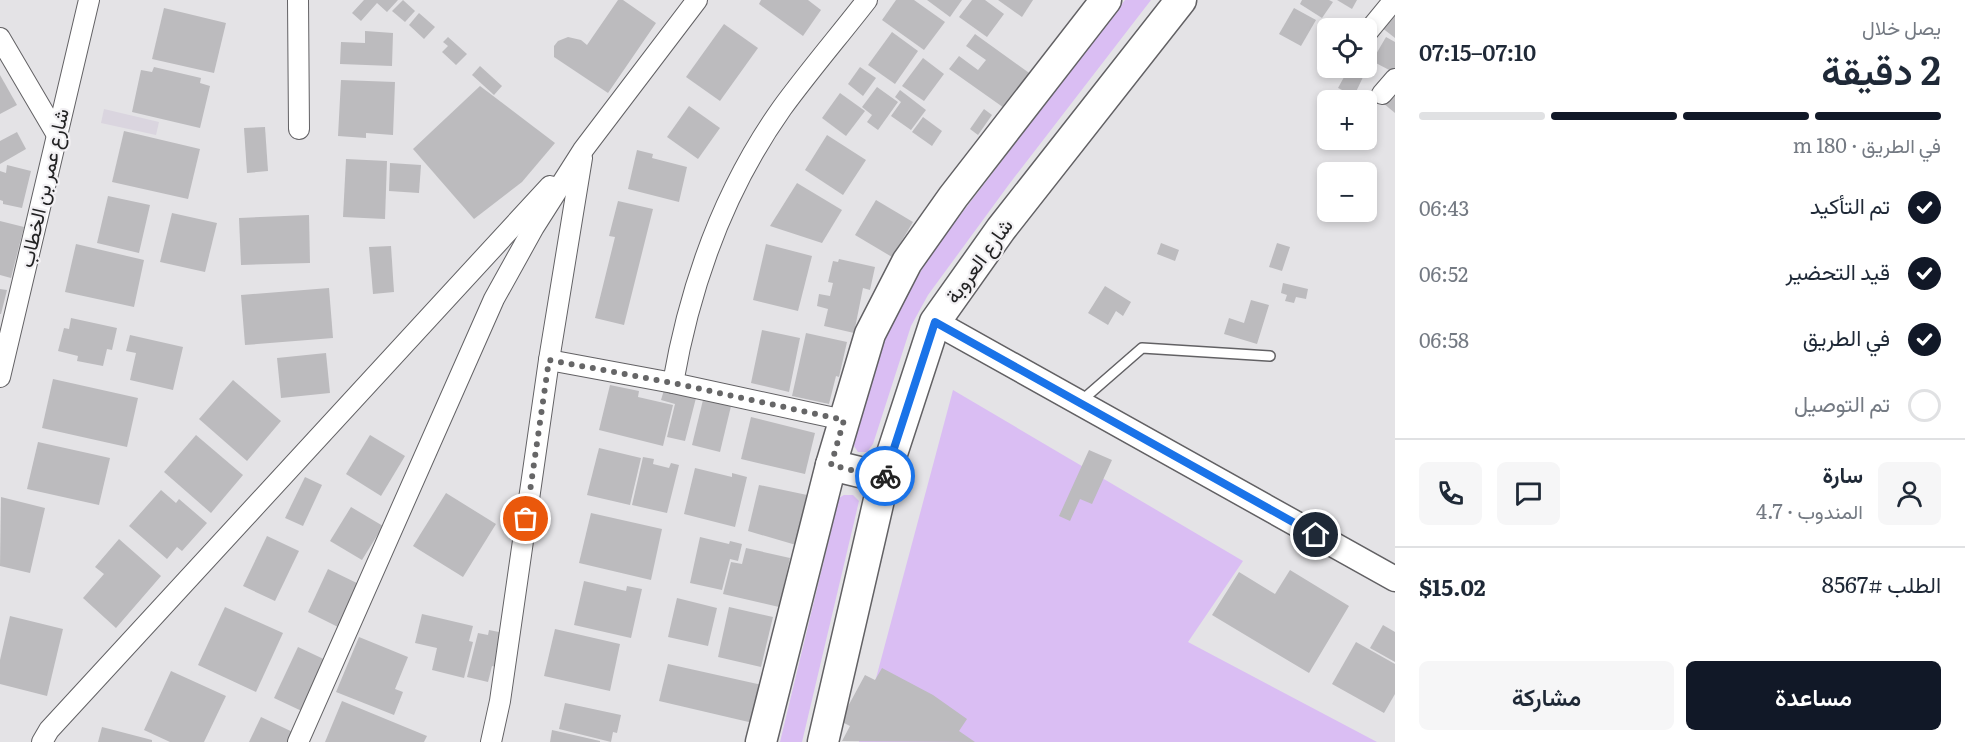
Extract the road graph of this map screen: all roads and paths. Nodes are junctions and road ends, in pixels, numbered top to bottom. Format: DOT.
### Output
graph roads {
  1 [pos="89,0"];
  2 [pos="298,0"];
  3 [pos="697,0"];
  4 [pos="867,0"];
  5 [pos="1106,0"];
  6 [pos="1180,0"];
  7 [pos="1394,0"];
  8 [pos="1377,21"];
  9 [pos="0,38"];
  10 [pos="298,129"];
  11 [pos="57,135"];
  12 [pos="583,150"];
  13 [pos="935,322"];
  14 [pos="1270,356"];
  15 [pos="549,360"];
  16 [pos="0,373"];
  17 [pos="673,383"];
  18 [pos="1079,403"];
  19 [pos="844,420"];
  20 [pos="831,465"];
  21 [pos="884,478"];
  22 [pos="1395,579"];
  23 [pos="42,742"];
  24 [pos="298,742"];
  25 [pos="490,742"];
  26 [pos="761,742"];
  27 [pos="823,742"];
  1 -- 11 [label="street, شارع عمر بن الخطاب"];
  2 -- 10 [label="street"];
  3 -- 12 [label="street"];
  4 -- 17 [label="street"];
  5 -- 19 [label="main road"];
  6 -- 13 [label="main road, شارع العروبة"];
  7 -- 8 [label="street"];
  9 -- 11 [label="street"];
  11 -- 16 [label="street, شارع عمر بن الخطاب"];
  12 -- 15 [label="street"];
  12 -- 23 [label="street"];
  12 -- 24 [label="street"];
  13 -- 18 [label="street"];
  13 -- 21 [label="main road, شارع العروبة"];
  14 -- 18 [label="lane"];
  15 -- 17 [label="street"];
  15 -- 25 [label="street"];
  17 -- 19 [label="street"];
  18 -- 22 [label="street"];
  19 -- 20 [label="main road"];
  20 -- 21 [label="main road"];
  20 -- 26 [label="main road"];
  21 -- 27 [label="main road, شارع العروبة"];
}
